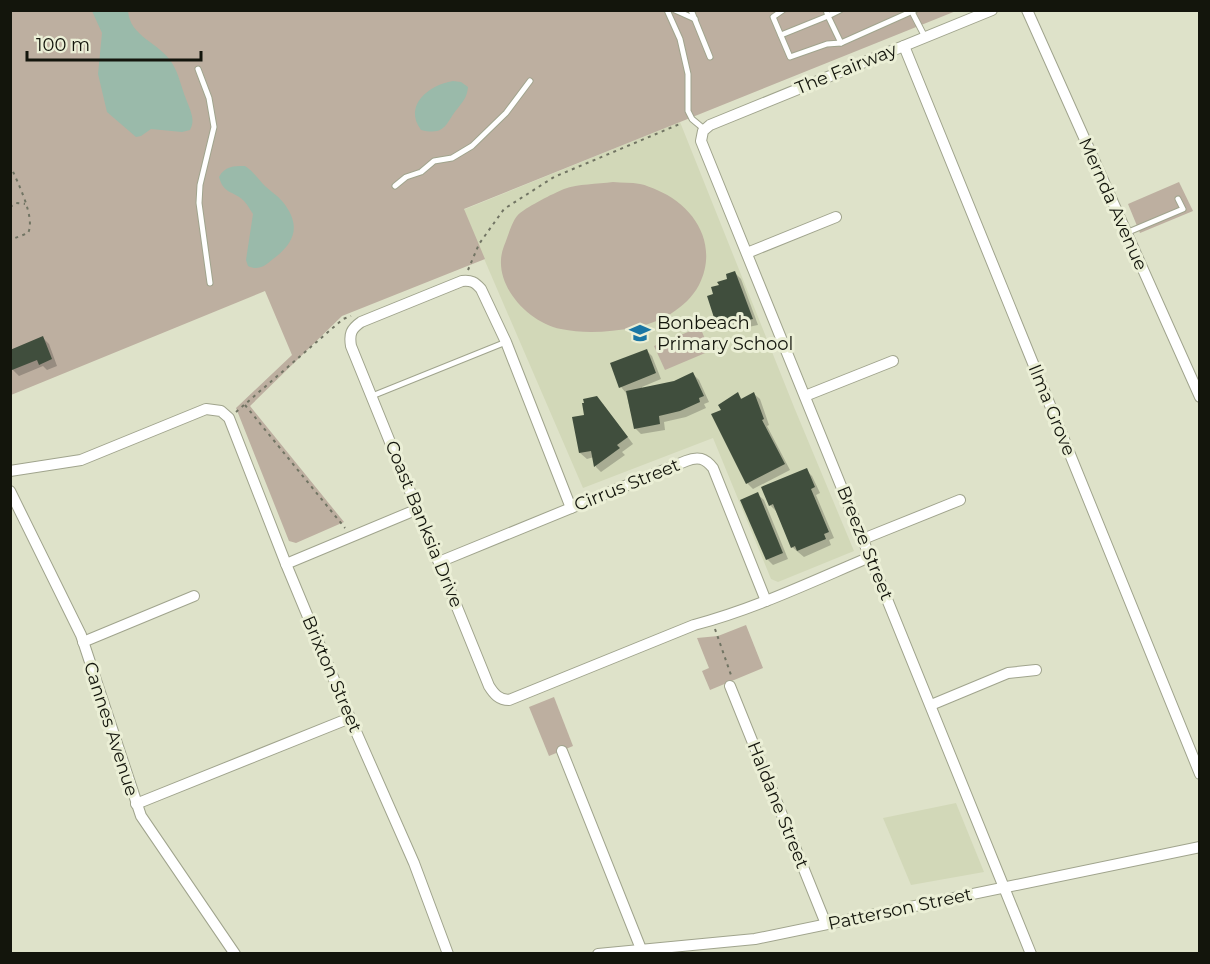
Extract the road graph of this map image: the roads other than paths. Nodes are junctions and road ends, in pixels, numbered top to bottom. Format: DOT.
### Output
graph roads {
  1 [pos="666,10"];
  2 [pos="675,10"];
  3 [pos="691,10"];
  4 [pos="783,10"];
  5 [pos="840,10"];
  6 [pos="992,10"];
  7 [pos="1027,10"];
  8 [pos="914,11"];
  9 [pos="827,13"];
  10 [pos="695,19"];
  11 [pos="781,35"];
  12 [pos="926,37"];
  13 [pos="841,44"];
  14 [pos="904,46"];
  15 [pos="710,57"];
  16 [pos="198,69"];
  17 [pos="530,81"];
  18 [pos="703,130"];
  19 [pos="395,186"];
  20 [pos="1178,199"];
  21 [pos="836,217"];
  22 [pos="1126,233"];
  23 [pos="747,253"];
  24 [pos="210,284"];
  25 [pos="506,342"];
  26 [pos="894,360"];
  27 [pos="372,396"];
  28 [pos="805,396"];
  29 [pos="1200,397"];
  30 [pos="10,471"];
  31 [pos="10,491"];
  32 [pos="960,500"];
  33 [pos="571,508"];
  34 [pos="418,509"];
  35 [pos="863,539"];
  36 [pos="870,557"];
  37 [pos="440,562"];
  38 [pos="286,564"];
  39 [pos="194,596"];
  40 [pos="766,601"];
  41 [pos="83,642"];
  42 [pos="1036,670"];
  43 [pos="730,686"];
  44 [pos="931,705"];
  45 [pos="350,718"];
  46 [pos="562,751"];
  47 [pos="1200,774"];
  48 [pos="136,804"];
  49 [pos="1200,847"];
  50 [pos="1004,887"];
  51 [pos="826,924"];
  52 [pos="641,949"];
  53 [pos="235,954"];
  54 [pos="448,954"];
  55 [pos="598,954"];
  56 [pos="1031,954"];
  1 -- 18 [label="lane"];
  2 -- 10 [label="lane"];
  3 -- 10 [label="lane"];
  4 -- 11 [label="lane"];
  5 -- 9 [label="lane"];
  6 -- 12 [label="street, The Fairway"];
  7 -- 22 [label="street, Mernda Avenue"];
  8 -- 12 [label="lane"];
  8 -- 13 [label="lane"];
  9 -- 11 [label="lane"];
  9 -- 13 [label="lane"];
  10 -- 15 [label="lane"];
  11 -- 13 [label="lane"];
  12 -- 14 [label="street, The Fairway"];
  14 -- 18 [label="street, The Fairway"];
  14 -- 47 [label="street, Ilma Grove"];
  16 -- 24 [label="lane"];
  17 -- 19 [label="lane"];
  18 -- 23 [label="street, Breeze Street"];
  20 -- 22 [label="lane"];
  21 -- 23 [label="street"];
  22 -- 29 [label="street, Mernda Avenue"];
  23 -- 28 [label="street, Breeze Street"];
  25 -- 27 [label="lane"];
  25 -- 27 [label="street, Coast Banksia Drive"];
  25 -- 33 [label="street, Coast Banksia Drive"];
  26 -- 28 [label="street"];
  27 -- 34 [label="street, Coast Banksia Drive"];
  28 -- 35 [label="street, Breeze Street"];
  30 -- 38 [label="street, Brixton Street"];
  31 -- 41 [label="street, Cannes Avenue"];
  32 -- 35 [label="street"];
  33 -- 37 [label="street, Cirrus Street"];
  33 -- 40 [label="street, Cirrus Street"];
  34 -- 37 [label="street, Coast Banksia Drive"];
  34 -- 38 [label="street"];
  35 -- 36 [label="street, Breeze Street"];
  36 -- 40 [label="street, Coast Banksia Drive"];
  36 -- 44 [label="street, Breeze Street"];
  37 -- 40 [label="street, Coast Banksia Drive"];
  38 -- 45 [label="street, Brixton Street"];
  39 -- 41 [label="street"];
  41 -- 48 [label="street, Cannes Avenue"];
  42 -- 44 [label="street"];
  43 -- 51 [label="street, Haldane Street"];
  44 -- 50 [label="street, Breeze Street"];
  45 -- 48 [label="street"];
  45 -- 54 [label="street, Brixton Street"];
  46 -- 52 [label="street"];
  48 -- 53 [label="street, Cannes Avenue"];
  49 -- 50 [label="street, Patterson Street"];
  50 -- 51 [label="street, Patterson Street"];
  50 -- 56 [label="street, Breeze Street"];
  51 -- 52 [label="street, Patterson Street"];
  52 -- 55 [label="street, Patterson Street"];
}
